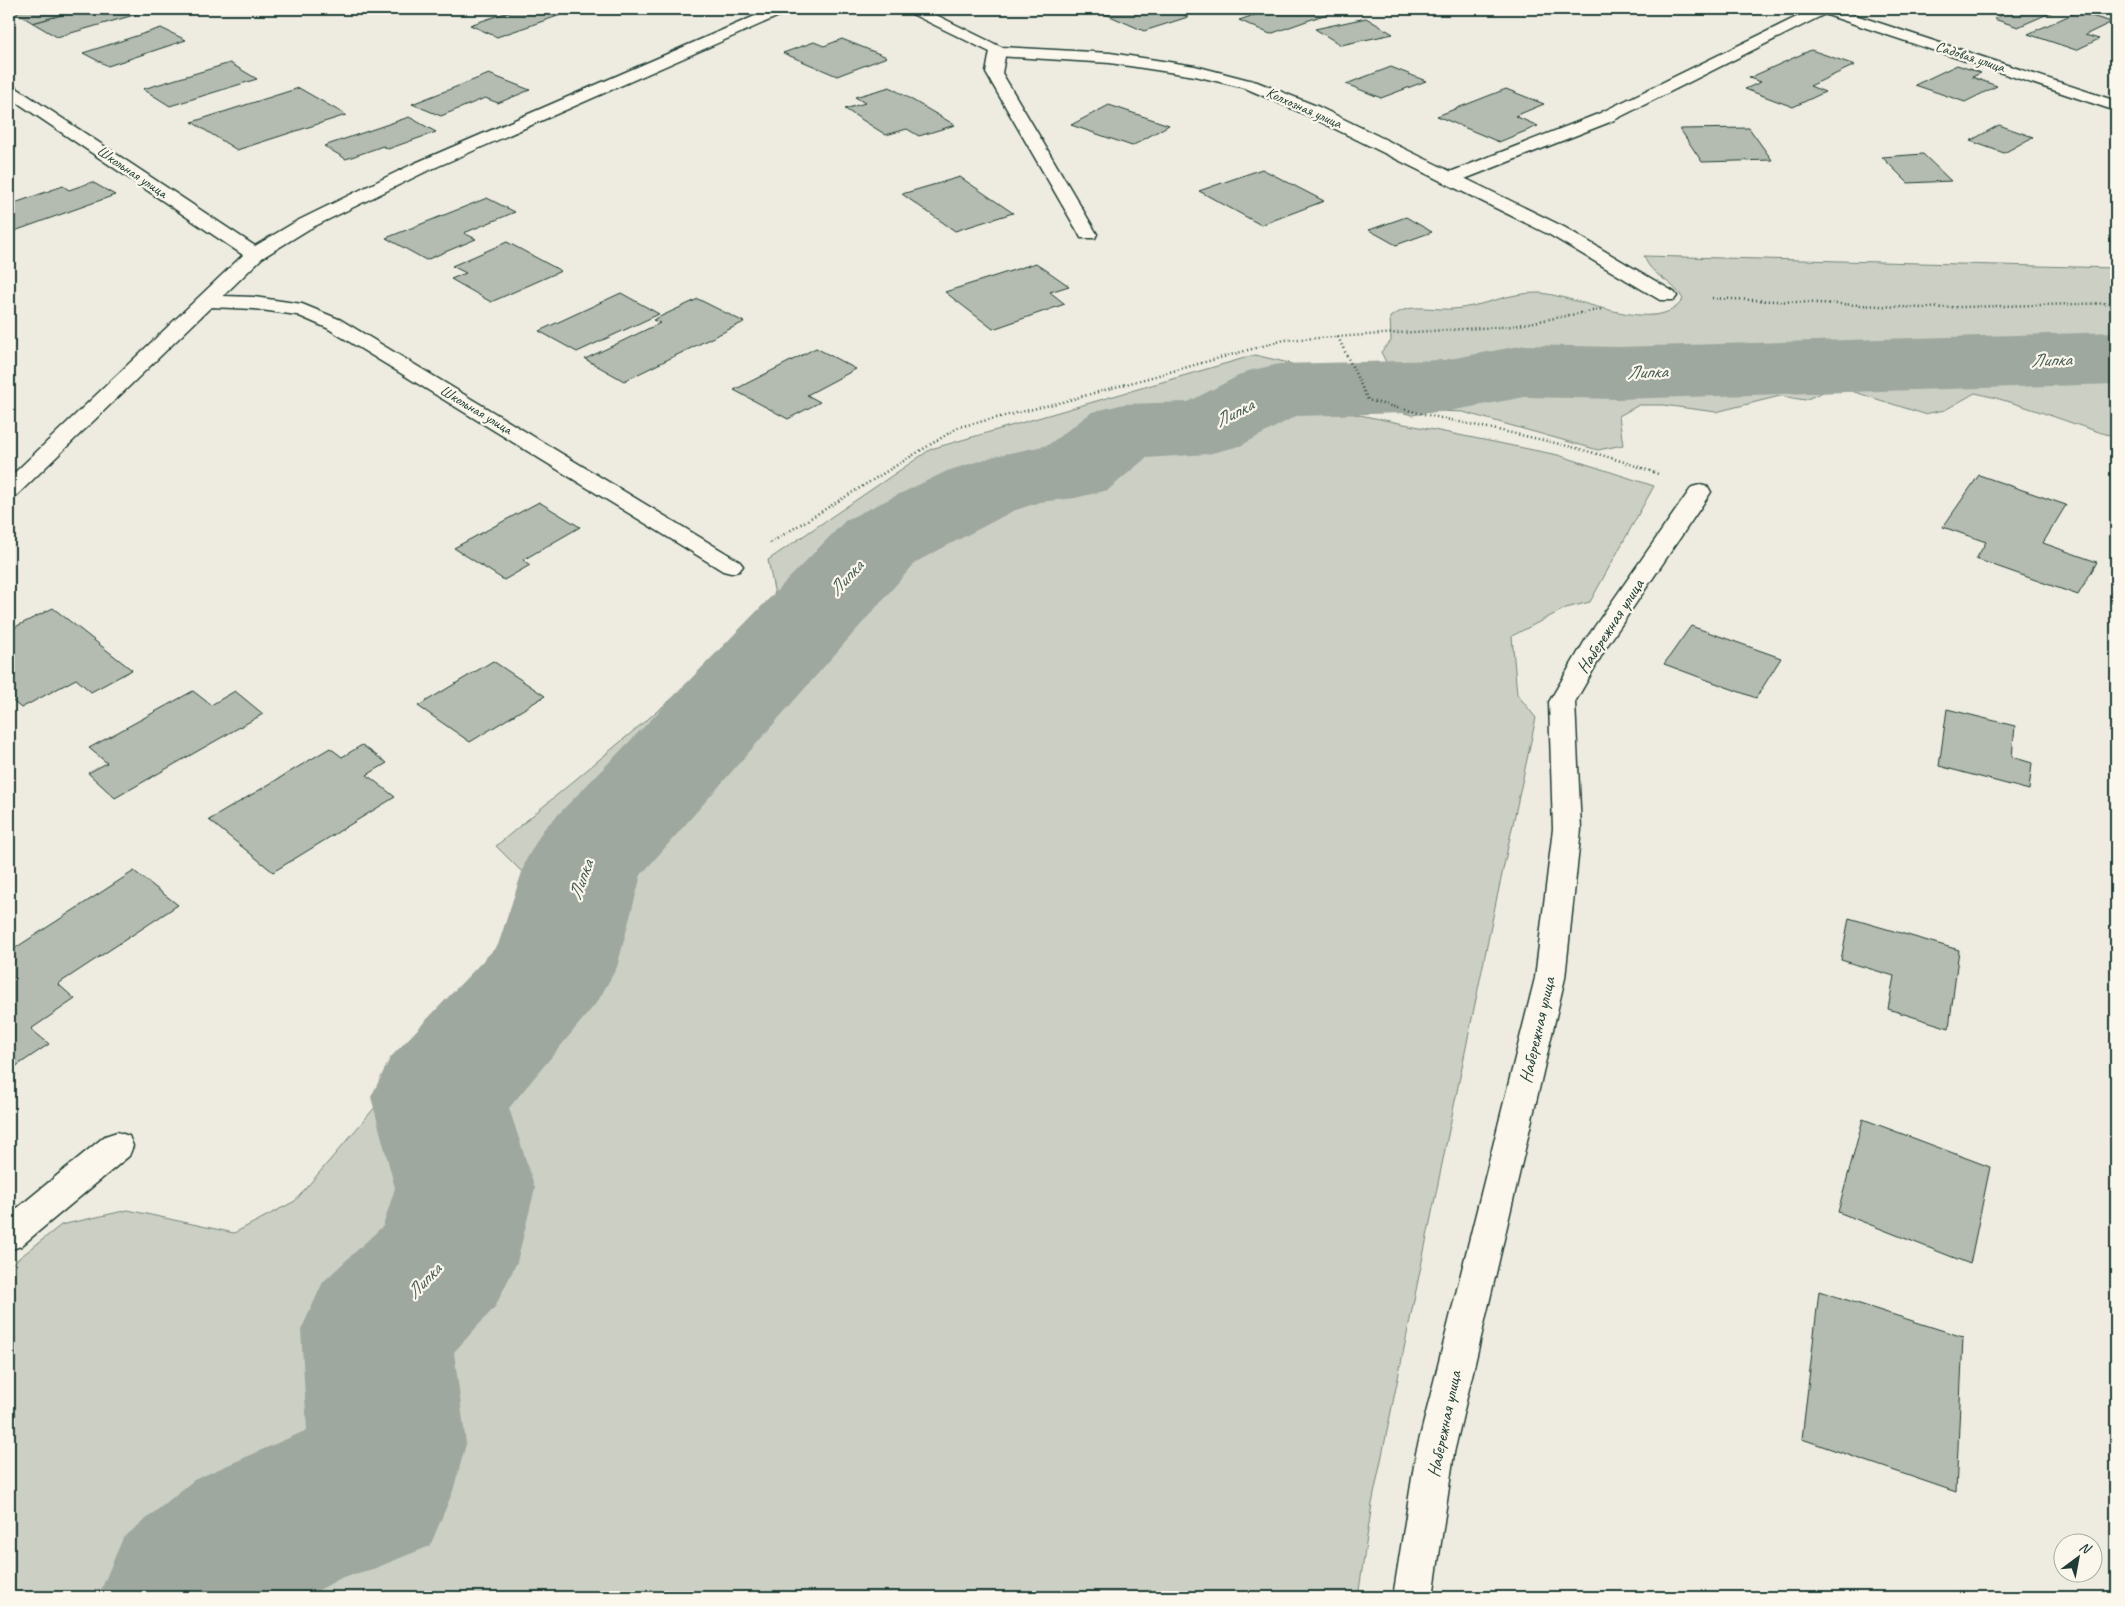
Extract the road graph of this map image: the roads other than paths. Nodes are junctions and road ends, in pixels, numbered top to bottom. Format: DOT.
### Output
graph roads {
  1 [pos="783,9"];
  2 [pos="913,9"];
  3 [pos="1823,9"];
  4 [pos="998,51"];
  5 [pos="9,90"];
  6 [pos="2116,106"];
  7 [pos="1451,178"];
  8 [pos="1088,234"];
  9 [pos="255,254"];
  10 [pos="1667,296"];
  11 [pos="204,301"];
  12 [pos="9,490"];
  13 [pos="1700,492"];
  14 [pos="731,566"];
  15 [pos="117,1146"];
  16 [pos="9,1235"];
  17 [pos="1413,1597"];
  1 -- 9 [label="street"];
  2 -- 4 [label="street, Колхозная улица"];
  3 -- 6 [label="street, Садовая улица"];
  3 -- 7 [label="street"];
  4 -- 7 [label="street, Колхозная улица"];
  4 -- 8 [label="street"];
  5 -- 9 [label="street, Школьная улица"];
  7 -- 10 [label="street, Колхозная улица"];
  9 -- 11 [label="street"];
  11 -- 12 [label="street"];
  11 -- 14 [label="street, Школьная улица"];
  13 -- 17 [label="street, Набережная улица"];
  15 -- 16 [label="street"];
}
